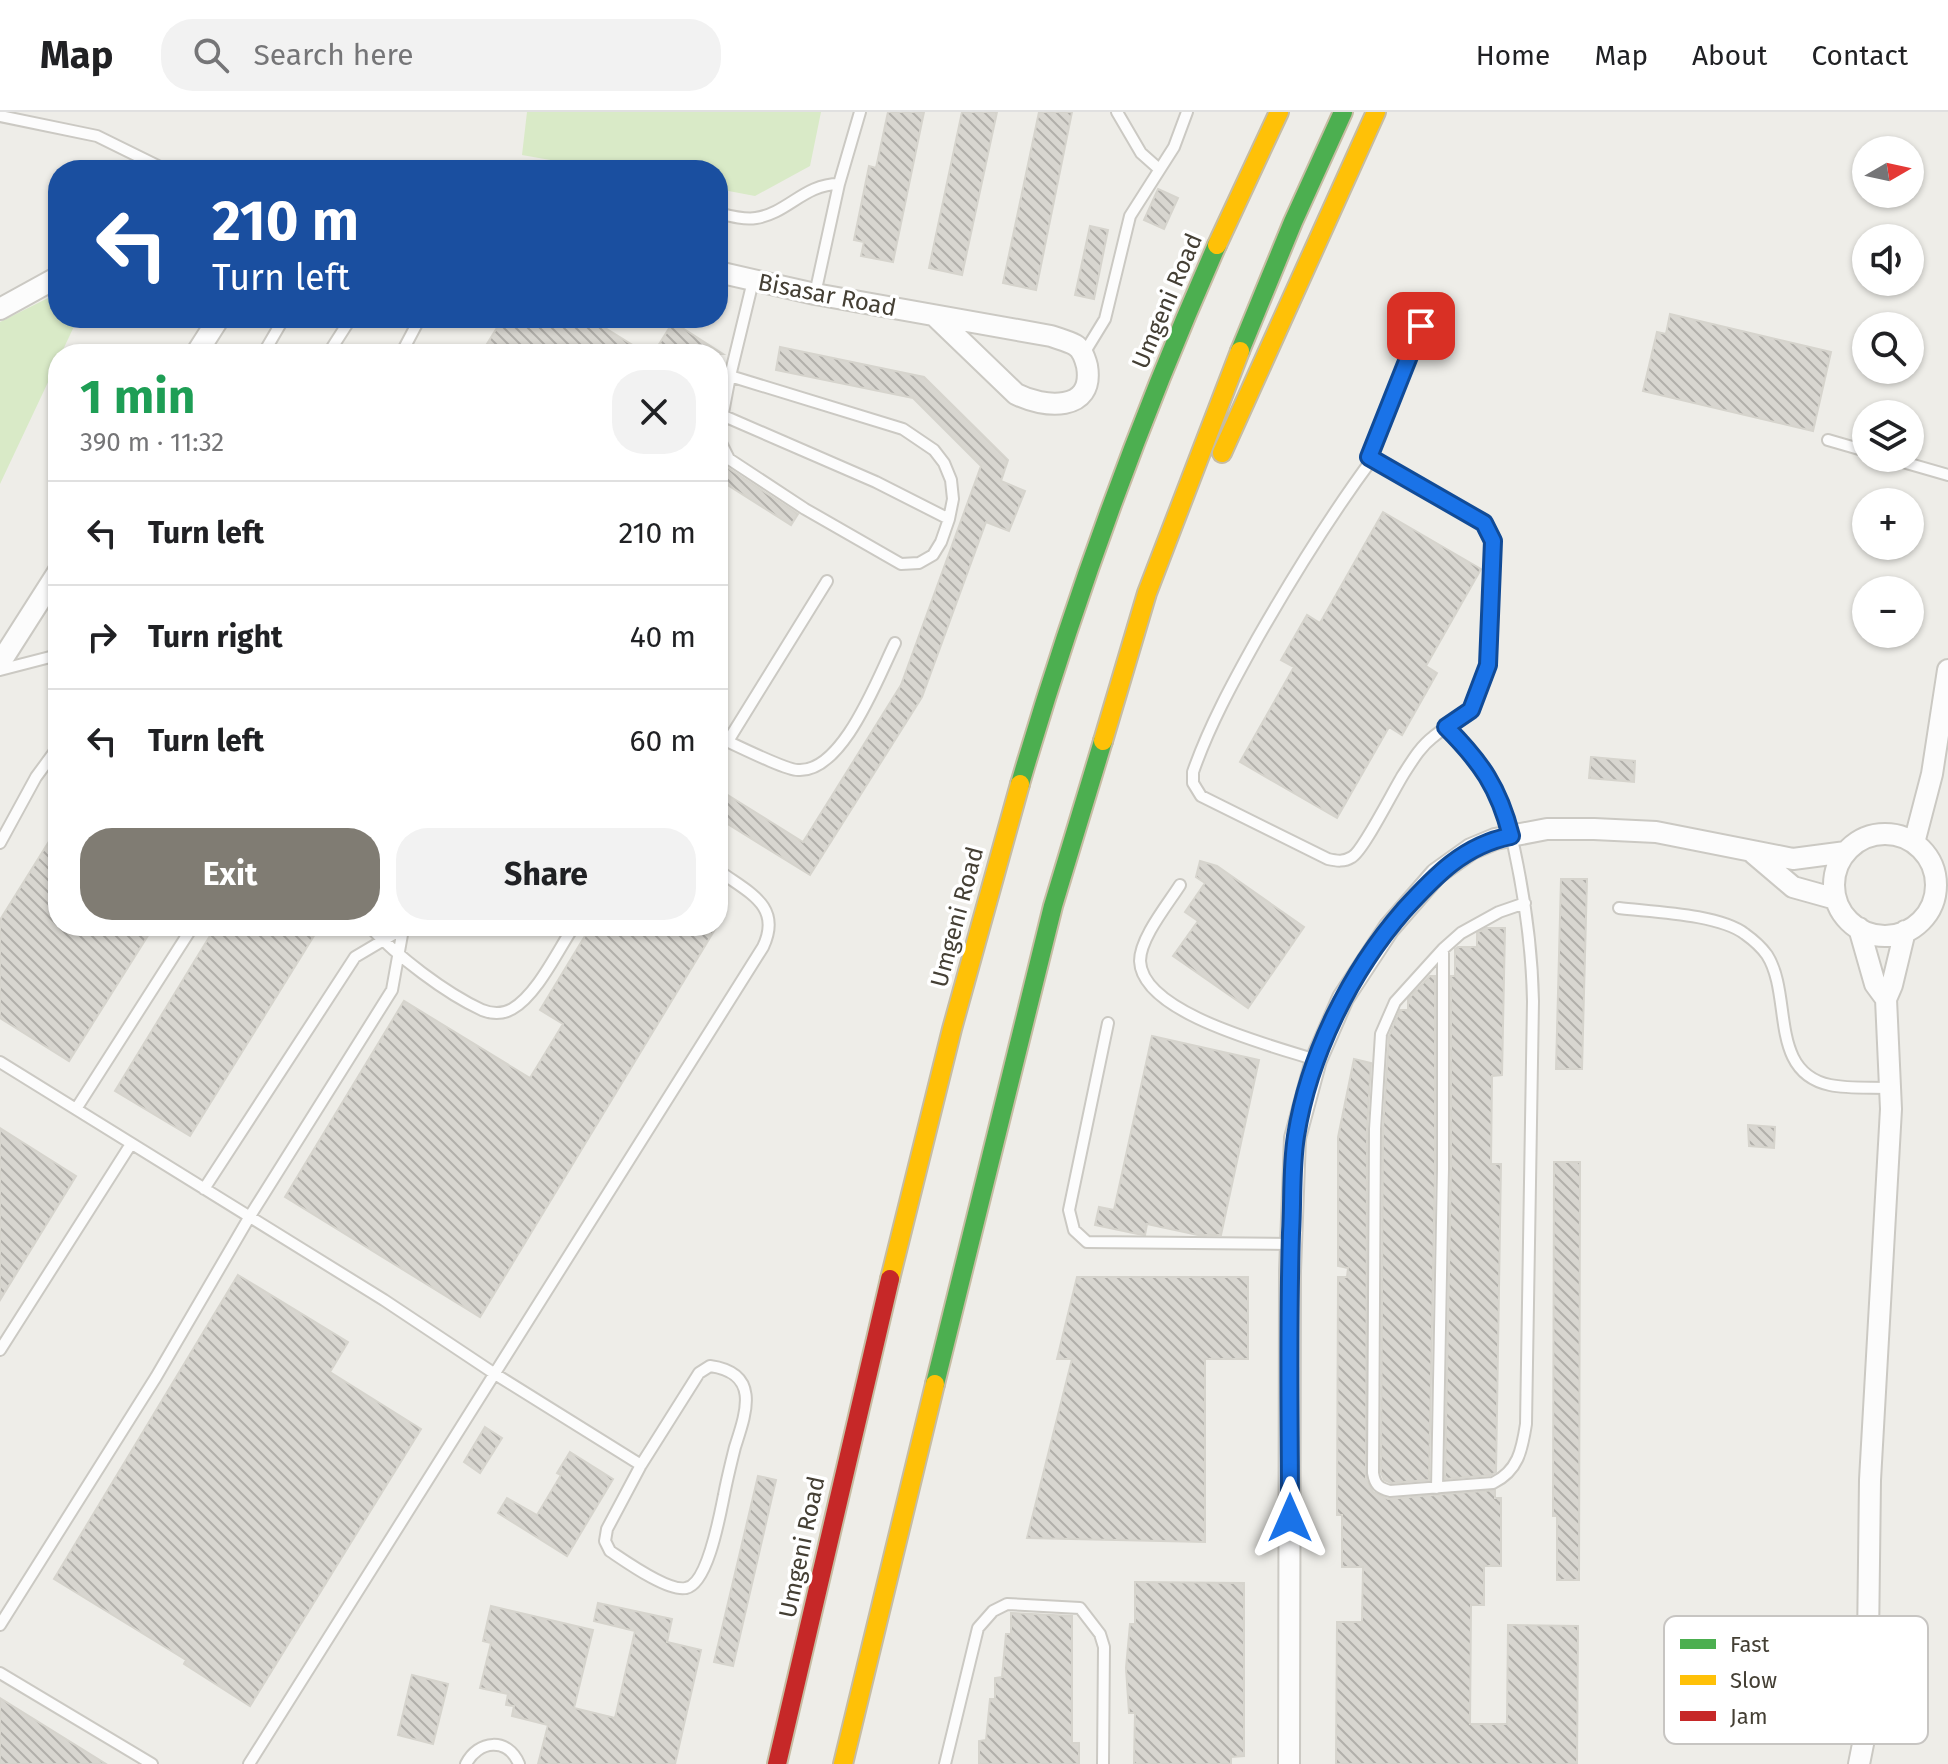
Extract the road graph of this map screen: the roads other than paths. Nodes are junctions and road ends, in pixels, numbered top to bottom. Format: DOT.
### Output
graph roads {
  1 [pos="860,112"];
  2 [pos="1117,112"];
  3 [pos="1187,112"];
  4 [pos="1279,112"];
  5 [pos="1343,112"];
  6 [pos="1376,112"];
  7 [pos="0,116"];
  8 [pos="146,160"];
  9 [pos="1159,169"];
  10 [pos="839,184"];
  11 [pos="728,214"];
  12 [pos="728,275"];
  13 [pos="753,281"];
  14 [pos="48,283"];
  15 [pos="815,294"];
  16 [pos="0,309"];
  17 [pos="936,317"];
  18 [pos="1421,326"];
  19 [pos="1083,355"];
  20 [pos="730,376"];
  21 [pos="728,389"];
  22 [pos="728,418"];
  23 [pos="1828,440"];
  24 [pos="1852,447"];
  25 [pos="728,457"];
  26 [pos="1373,458"];
  27 [pos="1924,468"];
  28 [pos="1948,475"];
  29 [pos="949,519"];
  30 [pos="827,581"];
  31 [pos="48,588"];
  32 [pos="895,643"];
  33 [pos="1133,644"];
  34 [pos="48,658"];
  35 [pos="0,663"];
  36 [pos="0,670"];
  37 [pos="1948,670"];
  38 [pos="1446,727"];
  39 [pos="728,731"];
  40 [pos="728,741"];
  41 [pos="48,761"];
  42 [pos="1511,836"];
  43 [pos="0,843"];
  44 [pos="1914,843"];
  45 [pos="1846,852"];
  46 [pos="1753,853"];
  47 [pos="728,877"];
  48 [pos="1180,885"];
  49 [pos="1836,899"];
  50 [pos="1525,903"];
  51 [pos="1619,908"];
  52 [pos="1859,928"];
  53 [pos="1905,931"];
  54 [pos="187,936"];
  55 [pos="378,936"];
  56 [pos="392,936"];
  57 [pos="402,936"];
  58 [pos="568,936"];
  59 [pos="383,942"];
  60 [pos="1443,949"];
  61 [pos="397,951"];
  62 [pos="1886,999"];
  63 [pos="1108,1023"];
  64 [pos="1316,1060"];
  65 [pos="1,1064"];
  66 [pos="1891,1088"];
  67 [pos="76,1109"];
  68 [pos="131,1144"];
  69 [pos="204,1189"];
  70 [pos="250,1216"];
  71 [pos="1291,1244"];
  72 [pos="0,1350"];
  73 [pos="495,1374"];
  74 [pos="641,1465"];
  75 [pos="1437,1488"];
  76 [pos="1868,1616"];
  77 [pos="0,1625"];
  78 [pos="0,1673"];
  79 [pos="1863,1744"];
  80 [pos="152,1764"];
  81 [pos="249,1764"];
  82 [pos="466,1764"];
  83 [pos="519,1764"];
  84 [pos="777,1764"];
  85 [pos="843,1764"];
  86 [pos="945,1764"];
  87 [pos="1103,1764"];
  88 [pos="1289,1764"];
  89 [pos="1859,1764"];
  1 -- 10 [label="lane"];
  2 -- 9 [label="lane"];
  3 -- 9 [label="lane"];
  4 -- 84 [label="highway, Umgeni Road"];
  5 -- 33 [label="highway"];
  6 -- 33 [label="highway"];
  7 -- 8 [label="lane"];
  9 -- 19 [label="lane"];
  10 -- 11 [label="lane"];
  10 -- 15 [label="lane"];
  12 -- 13 [label="street, Bisasar Road"];
  13 -- 15 [label="street, Bisasar Road"];
  13 -- 20 [label="lane"];
  14 -- 16 [label="street"];
  15 -- 17 [label="street, Bisasar Road"];
  17 -- 19 [label="street, Bisasar Road"];
  17 -- 19 [label="street"];
  18 -- 26 [label="lane"];
  20 -- 21 [label="lane"];
  20 -- 29 [label="lane"];
  22 -- 29 [label="lane"];
  23 -- 24 [label="lane"];
  25 -- 29 [label="lane"];
  26 -- 38 [label="lane"];
  26 -- 38 [label="lane"];
  27 -- 28 [label="lane"];
  30 -- 39 [label="lane"];
  31 -- 35 [label="street"];
  32 -- 40 [label="lane"];
  33 -- 85 [label="highway"];
  34 -- 36 [label="lane"];
  37 -- 44 [label="street"];
  38 -- 42 [label="lane"];
  41 -- 43 [label="lane"];
  42 -- 46 [label="street"];
  42 -- 50 [label="lane"];
  42 -- 64 [label="street"];
  44 -- 45 [label="street"];
  44 -- 53 [label="street"];
  45 -- 46 [label="street"];
  45 -- 49 [label="street"];
  46 -- 49 [label="street"];
  47 -- 73 [label="lane"];
  48 -- 64 [label="lane"];
  49 -- 52 [label="street"];
  50 -- 60 [label="lane"];
  50 -- 75 [label="lane"];
  51 -- 66 [label="lane"];
  52 -- 53 [label="street"];
  52 -- 62 [label="street"];
  53 -- 62 [label="street"];
  54 -- 67 [label="lane"];
  55 -- 59 [label="lane"];
  56 -- 59 [label="lane"];
  57 -- 61 [label="lane"];
  58 -- 61 [label="lane"];
  59 -- 61 [label="lane"];
  59 -- 69 [label="lane"];
  60 -- 75 [label="lane"];
  60 -- 75 [label="lane"];
  61 -- 70 [label="lane"];
  62 -- 66 [label="street"];
  63 -- 71 [label="lane"];
  64 -- 71 [label="street"];
  65 -- 67 [label="lane"];
  66 -- 76 [label="street"];
  67 -- 68 [label="lane"];
  68 -- 69 [label="lane"];
  68 -- 72 [label="lane"];
  69 -- 70 [label="lane"];
  70 -- 73 [label="lane"];
  70 -- 77 [label="lane"];
  71 -- 88 [label="street"];
  73 -- 74 [label="lane"];
  73 -- 81 [label="lane"];
  74 -- 74 [label="lane"];
  78 -- 80 [label="lane"];
  79 -- 89 [label="street"];
  82 -- 83 [label="lane"];
  86 -- 87 [label="lane"];
}
